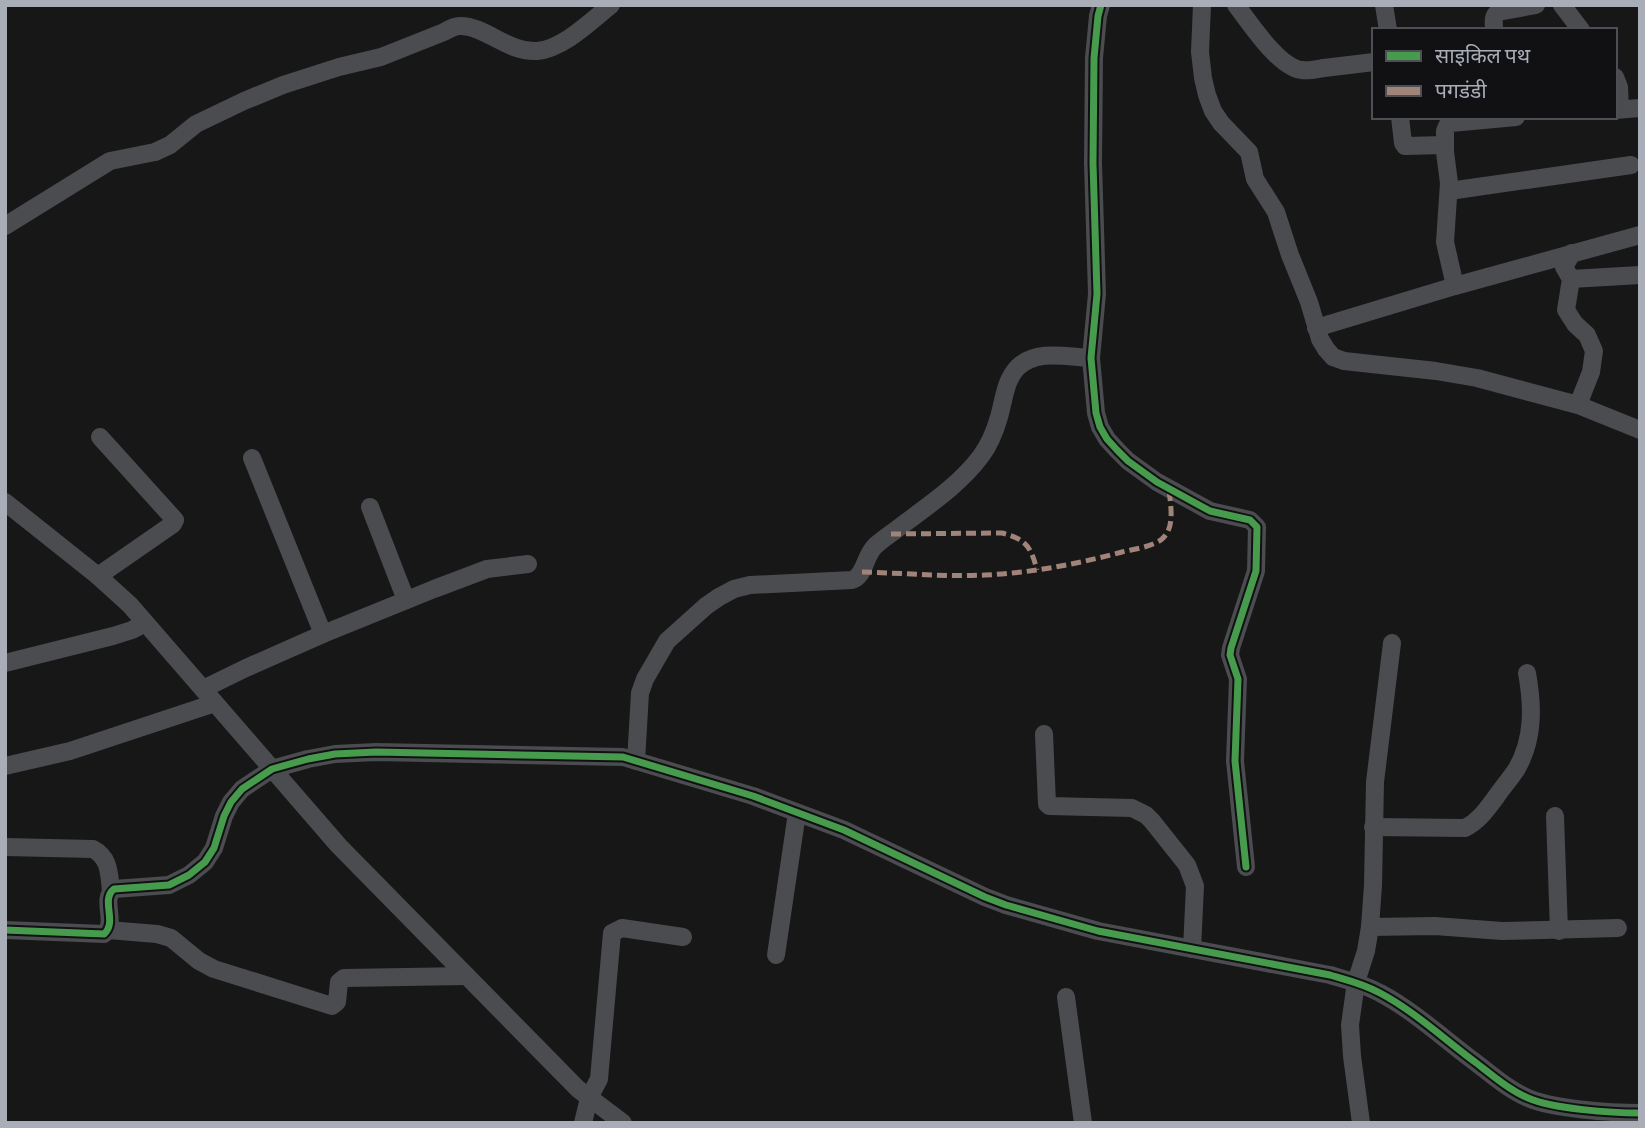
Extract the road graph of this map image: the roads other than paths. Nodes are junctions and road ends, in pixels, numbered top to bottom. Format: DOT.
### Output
graph roads {
  1 [pos="611,5"];
  2 [pos="1101,5"];
  3 [pos="1202,5"];
  4 [pos="1236,5"];
  5 [pos="1384,5"];
  6 [pos="1536,5"];
  7 [pos="1562,5"];
  8 [pos="1490,17"];
  9 [pos="1388,28"];
  10 [pos="1579,28"];
  11 [pos="1372,62"];
  12 [pos="1617,82"];
  13 [pos="1640,108"];
  14 [pos="1618,110"];
  15 [pos="1400,119"];
  16 [pos="1493,119"];
  17 [pos="1445,145"];
  18 [pos="1630,165"];
  19 [pos="1449,191"];
  20 [pos="5,226"];
  21 [pos="1640,235"];
  22 [pos="1572,253"];
  23 [pos="1640,275"];
  24 [pos="1571,279"];
  25 [pos="1455,286"];
  26 [pos="1316,328"];
  27 [pos="1091,358"];
  28 [pos="1578,405"];
  29 [pos="1640,430"];
  30 [pos="100,438"];
  31 [pos="253,458"];
  32 [pos="5,502"];
  33 [pos="370,508"];
  34 [pos="528,564"];
  35 [pos="98,576"];
  36 [pos="406,600"];
  37 [pos="145,622"];
  38 [pos="323,634"];
  39 [pos="1392,643"];
  40 [pos="5,663"];
  41 [pos="1527,673"];
  42 [pos="203,689"];
  43 [pos="215,703"];
  44 [pos="1044,734"];
  45 [pos="636,761"];
  46 [pos="5,766"];
  47 [pos="272,769"];
  48 [pos="797,813"];
  49 [pos="1555,816"];
  50 [pos="1373,827"];
  51 [pos="5,847"];
  52 [pos="1246,867"];
  53 [pos="111,891"];
  54 [pos="1370,927"];
  55 [pos="1618,928"];
  56 [pos="5,930"];
  57 [pos="108,930"];
  58 [pos="1559,930"];
  59 [pos="683,937"];
  60 [pos="1192,949"];
  61 [pos="776,955"];
  62 [pos="467,976"];
  63 [pos="1356,982"];
  64 [pos="1066,997"];
  65 [pos="589,1098"];
  66 [pos="1640,1112"];
  67 [pos="583,1123"];
  68 [pos="623,1123"];
  69 [pos="1083,1123"];
  70 [pos="1361,1123"];
  1 -- 20 [label="street"];
  2 -- 27 [label="street"];
  3 -- 26 [label="street"];
  4 -- 11 [label="street"];
  5 -- 9 [label="street"];
  6 -- 8 [label="street"];
  7 -- 10 [label="street"];
  12 -- 14 [label="street"];
  13 -- 14 [label="street"];
  15 -- 17 [label="street"];
  16 -- 17 [label="street"];
  17 -- 19 [label="street"];
  18 -- 19 [label="street"];
  19 -- 25 [label="street"];
  21 -- 22 [label="street"];
  22 -- 24 [label="street"];
  22 -- 25 [label="street"];
  23 -- 24 [label="street"];
  24 -- 28 [label="street"];
  25 -- 26 [label="street"];
  26 -- 28 [label="street"];
  27 -- 45 [label="street"];
  27 -- 52 [label="street"];
  28 -- 29 [label="street"];
  30 -- 35 [label="street"];
  31 -- 38 [label="street"];
  32 -- 35 [label="street"];
  33 -- 36 [label="street"];
  34 -- 36 [label="street"];
  35 -- 37 [label="street"];
  36 -- 38 [label="street"];
  37 -- 40 [label="street"];
  37 -- 42 [label="street"];
  38 -- 42 [label="street"];
  39 -- 50 [label="street"];
  41 -- 50 [label="street"];
  42 -- 43 [label="street"];
  43 -- 46 [label="street"];
  43 -- 47 [label="street"];
  44 -- 60 [label="street"];
  45 -- 47 [label="street"];
  45 -- 48 [label="street"];
  47 -- 53 [label="street"];
  47 -- 62 [label="street"];
  48 -- 60 [label="street"];
  48 -- 61 [label="street"];
  49 -- 58 [label="street"];
  50 -- 54 [label="street"];
  51 -- 53 [label="street"];
  53 -- 57 [label="street"];
  54 -- 58 [label="street"];
  54 -- 63 [label="street"];
  55 -- 58 [label="street"];
  56 -- 57 [label="street"];
  57 -- 62 [label="street"];
  59 -- 65 [label="street"];
  60 -- 63 [label="street"];
  62 -- 65 [label="street"];
  63 -- 66 [label="street"];
  63 -- 70 [label="street"];
  64 -- 69 [label="street"];
  65 -- 67 [label="street"];
  65 -- 68 [label="street"];
}
